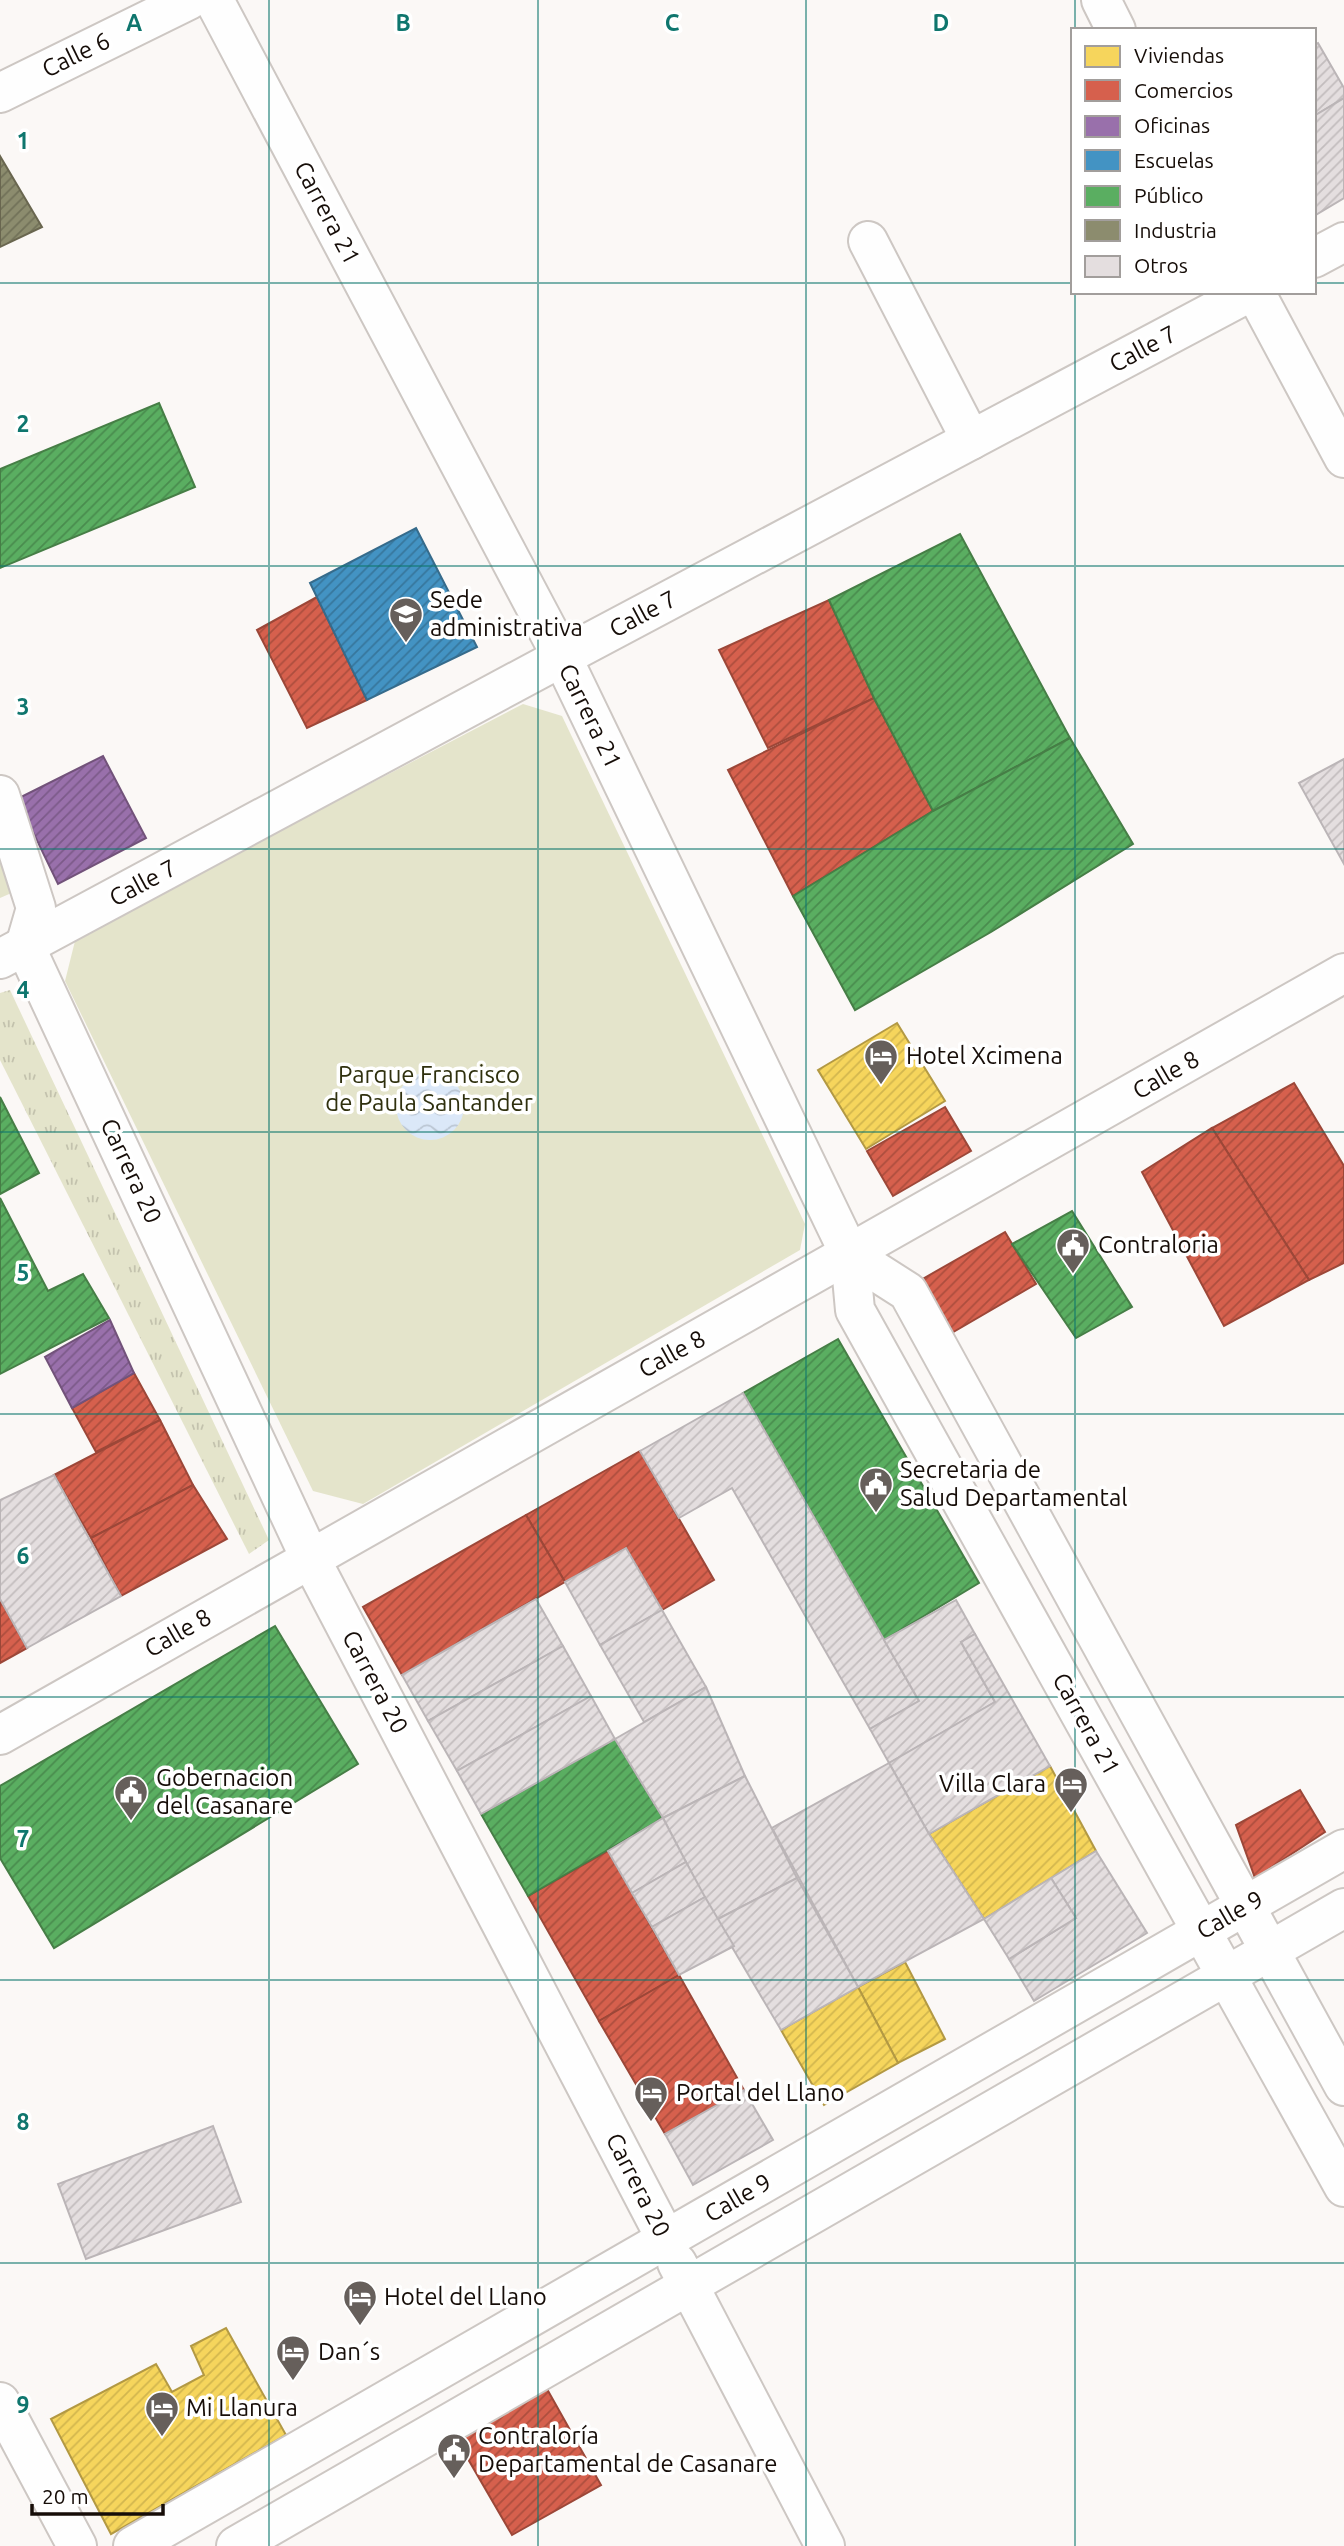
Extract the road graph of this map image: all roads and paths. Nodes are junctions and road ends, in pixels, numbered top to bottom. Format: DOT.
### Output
graph roads {
  1 [pos="189,0"];
  2 [pos="214,0"];
  3 [pos="1101,0"];
  4 [pos="1115,28"];
  5 [pos="0,93"];
  6 [pos="868,241"];
  7 [pos="1344,242"];
  8 [pos="1316,257"];
  9 [pos="1246,294"];
  10 [pos="1256,294"];
  11 [pos="971,440"];
  12 [pos="1344,458"];
  13 [pos="562,657"];
  14 [pos="0,795"];
  15 [pos="13,953"];
  16 [pos="1344,973"];
  17 [pos="850,1255"];
  18 [pos="310,1558"];
  19 [pos="0,1735"];
  20 [pos="1344,1849"];
  21 [pos="1244,1907"];
  22 [pos="1344,1908"];
  23 [pos="1201,1932"];
  24 [pos="1269,1952"];
  25 [pos="1227,1977"];
  26 [pos="1344,2086"];
  27 [pos="1344,2187"];
  28 [pos="666,2239"];
  29 [pos="688,2286"];
  30 [pos="0,2402"];
  31 [pos="77,2546"];
  32 [pos="132,2546"];
  33 [pos="236,2546"];
  34 [pos="825,2546"];
  1 -- 5 [label="street, Calle 6"];
  2 -- 13 [label="street, Carrera 21"];
  3 -- 4 [label="street"];
  6 -- 11 [label="street"];
  7 -- 8 [label="street"];
  9 -- 11 [label="street, Calle 7"];
  10 -- 12 [label="street"];
  11 -- 13 [label="street, Calle 7"];
  13 -- 15 [label="street, Calle 7"];
  13 -- 17 [label="street, Carrera 21"];
  14 -- 15 [label="street"];
  15 -- 18 [label="street, Carrera 20"];
  16 -- 17 [label="street, Calle 8"];
  17 -- 18 [label="street, Calle 8"];
  17 -- 21 [label="street, Carrera 21"];
  17 -- 23 [label="street, Carrera 21"];
  18 -- 19 [label="street, Calle 8"];
  18 -- 28 [label="street, Carrera 20"];
  20 -- 21 [label="street, Calle 9"];
  21 -- 23 [label="street, Calle 9"];
  21 -- 24 [label="street, Carrera 21"];
  22 -- 24 [label="street"];
  23 -- 25 [label="street, Carrera 21"];
  23 -- 28 [label="street, Calle 9"];
  24 -- 25 [label="street"];
  24 -- 26 [label="street, Carrera 21"];
  25 -- 27 [label="street, Carrera 21"];
  25 -- 29 [label="street"];
  28 -- 29 [label="street, Carrera 20"];
  28 -- 32 [label="street, Calle 9"];
  29 -- 33 [label="street"];
  29 -- 34 [label="street, Carrera 20"];
  30 -- 31 [label="street"];
}
